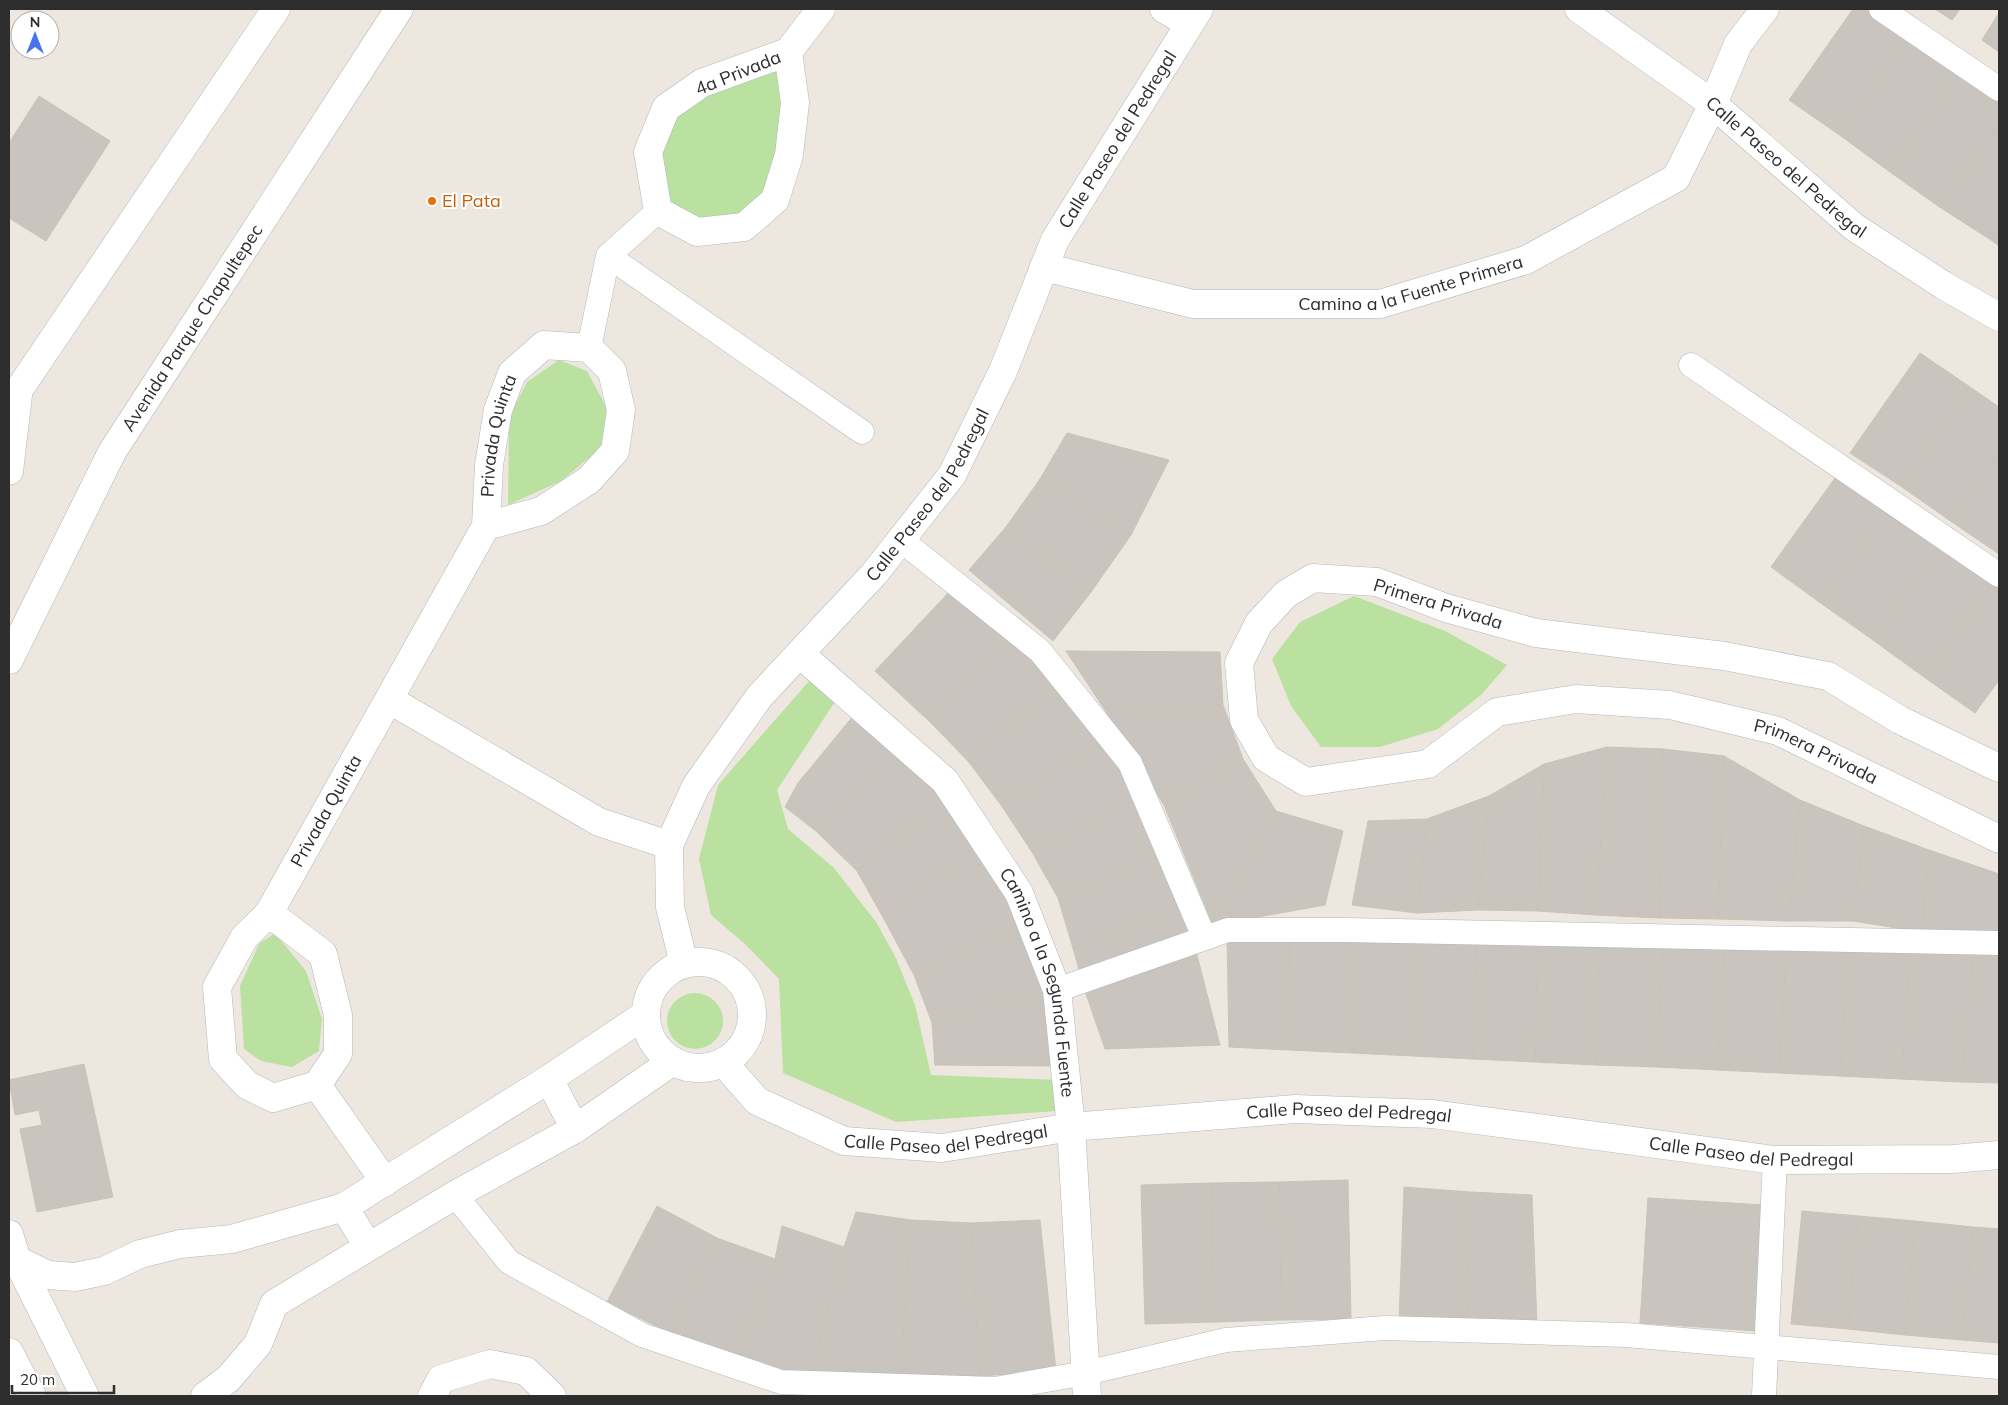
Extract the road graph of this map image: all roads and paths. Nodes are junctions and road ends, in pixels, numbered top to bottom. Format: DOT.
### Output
graph roads {
  1 [pos="276,9"];
  2 [pos="399,9"];
  3 [pos="821,9"];
  4 [pos="1164,9"];
  5 [pos="1580,9"];
  6 [pos="1764,9"];
  7 [pos="1881,9"];
  8 [pos="1194,16"];
  9 [pos="788,52"];
  10 [pos="1999,89"];
  11 [pos="1713,104"];
  12 [pos="658,211"];
  13 [pos="608,256"];
  14 [pos="1044,267"];
  15 [pos="1999,318"];
  16 [pos="589,348"];
  17 [pos="1691,365"];
  18 [pos="13,402"];
  19 [pos="862,432"];
  20 [pos="9,471"];
  21 [pos="486,526"];
  22 [pos="901,540"];
  23 [pos="1999,575"];
  24 [pos="800,654"];
  25 [pos="9,660"];
  26 [pos="390,700"];
  27 [pos="1999,768"];
  28 [pos="1999,839"];
  29 [pos="668,845"];
  30 [pos="268,913"];
  31 [pos="1204,937"];
  32 [pos="1999,943"];
  33 [pos="684,964"];
  34 [pos="1057,990"];
  35 [pos="646,1014"];
  36 [pos="673,1061"];
  37 [pos="723,1062"];
  38 [pos="549,1079"];
  39 [pos="317,1084"];
  40 [pos="1071,1127"];
  41 [pos="575,1129"];
  42 [pos="1999,1155"];
  43 [pos="1776,1160"];
  44 [pos="385,1182"];
  45 [pos="455,1195"];
  46 [pos="344,1207"];
  47 [pos="9,1234"];
  48 [pos="368,1246"];
  49 [pos="17,1260"];
  50 [pos="1766,1347"];
  51 [pos="9,1352"];
  52 [pos="1999,1367"];
  53 [pos="1086,1385"];
  54 [pos="32,1396"];
  55 [pos="85,1396"];
  56 [pos="205,1396"];
  57 [pos="432,1396"];
  58 [pos="552,1396"];
  59 [pos="1764,1396"];
  1 -- 18 [label="street"];
  2 -- 25 [label="street, Avenida Parque Chapultepec"];
  3 -- 9 [label="street"];
  4 -- 8 [label="street"];
  5 -- 11 [label="street, Calle Paseo del Pedregal"];
  6 -- 11 [label="street, Camino a la Fuente Primera"];
  7 -- 10 [label="street"];
  8 -- 14 [label="street, Calle Paseo del Pedregal"];
  9 -- 12 [label="street, 4a Privada"];
  9 -- 12 [label="street, 4a Privada"];
  11 -- 14 [label="street, Camino a la Fuente Primera"];
  11 -- 15 [label="street, Calle Paseo del Pedregal"];
  12 -- 13 [label="street"];
  13 -- 16 [label="street"];
  13 -- 19 [label="street"];
  14 -- 22 [label="street, Calle Paseo del Pedregal"];
  16 -- 21 [label="street, Privada Quinta"];
  16 -- 21 [label="street, Privada Quinta"];
  17 -- 23 [label="street"];
  18 -- 20 [label="street"];
  21 -- 26 [label="street, Privada Quinta"];
  22 -- 24 [label="street, Calle Paseo del Pedregal"];
  22 -- 31 [label="street"];
  24 -- 29 [label="street, Calle Paseo del Pedregal"];
  24 -- 34 [label="street, Camino a la Segunda Fuente"];
  26 -- 29 [label="street"];
  26 -- 30 [label="street, Privada Quinta"];
  27 -- 28 [label="street, Primera Privada"];
  29 -- 33 [label="street, Calle Paseo del Pedregal"];
  30 -- 39 [label="street"];
  30 -- 39 [label="street, Privada Quinta"];
  31 -- 32 [label="street"];
  31 -- 34 [label="street"];
  33 -- 35 [label="street"];
  33 -- 37 [label="street"];
  34 -- 40 [label="street, Camino a la Segunda Fuente"];
  35 -- 36 [label="street"];
  35 -- 38 [label="street"];
  36 -- 37 [label="street"];
  36 -- 41 [label="street"];
  37 -- 40 [label="street, Calle Paseo del Pedregal"];
  38 -- 41 [label="street"];
  38 -- 44 [label="street"];
  39 -- 44 [label="street"];
  40 -- 43 [label="street, Calle Paseo del Pedregal"];
  40 -- 53 [label="street, Camino a la Segunda Fuente"];
  41 -- 45 [label="street"];
  42 -- 43 [label="street, Calle Paseo del Pedregal"];
  43 -- 50 [label="street"];
  44 -- 46 [label="street"];
  45 -- 48 [label="street"];
  45 -- 53 [label="street"];
  46 -- 48 [label="street"];
  46 -- 49 [label="street"];
  47 -- 49 [label="street"];
  48 -- 56 [label="street"];
  49 -- 55 [label="street"];
  50 -- 52 [label="street"];
  50 -- 53 [label="street"];
  50 -- 59 [label="street"];
  51 -- 54 [label="street"];
  57 -- 58 [label="street"];
}
